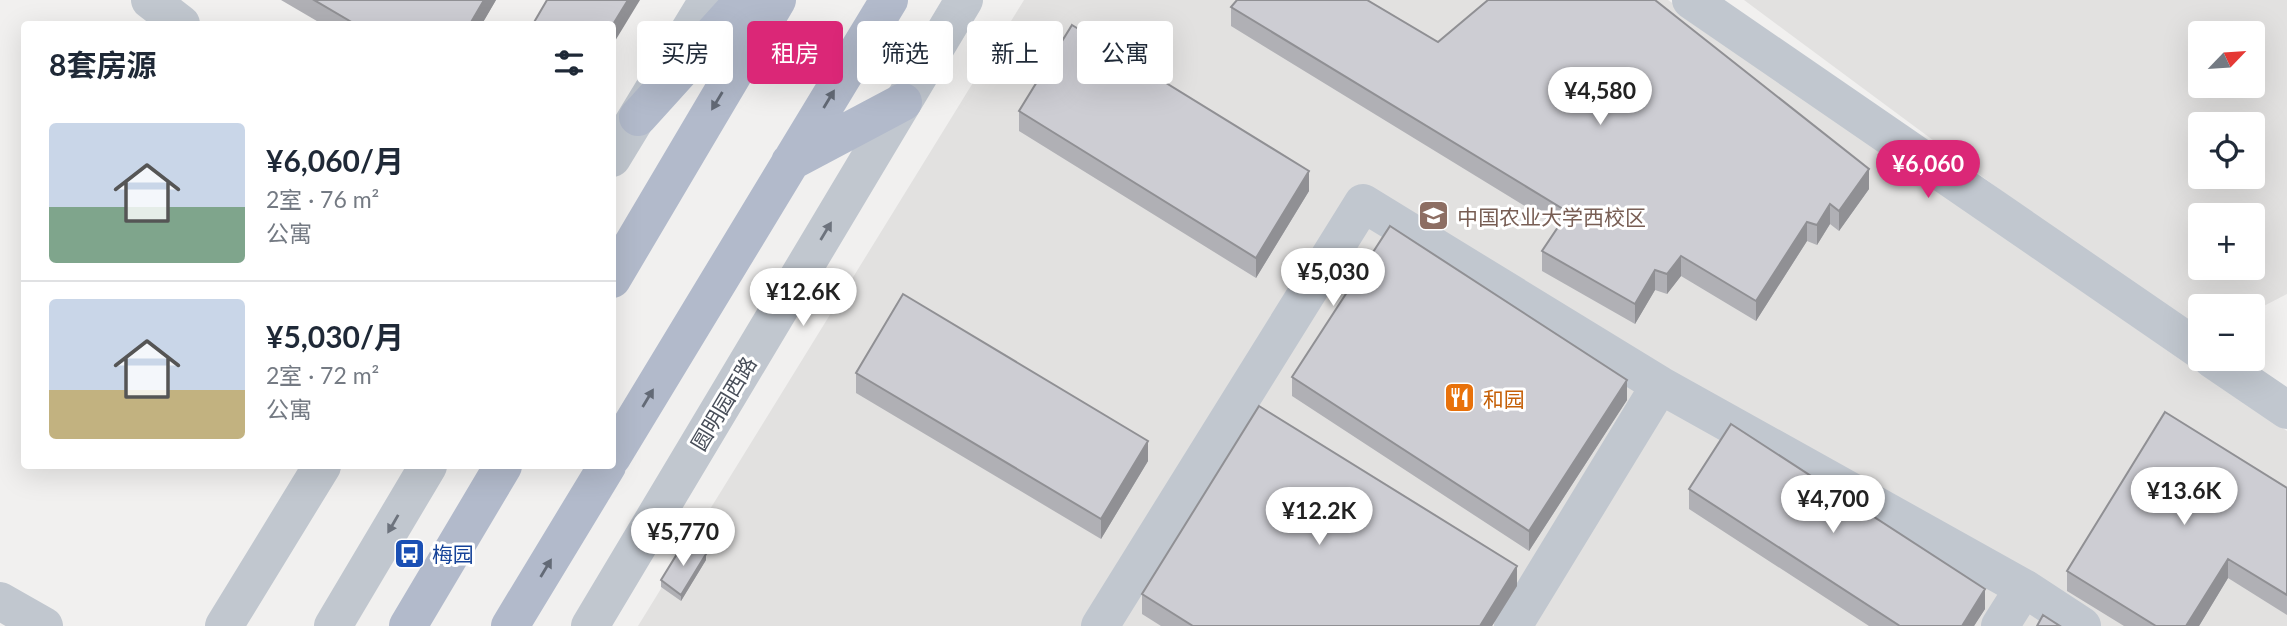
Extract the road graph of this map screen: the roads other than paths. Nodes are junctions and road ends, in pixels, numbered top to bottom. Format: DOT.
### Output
graph roads {
  1 [pos="150,0"];
  2 [pos="708,0"];
  3 [pos="744,0"];
  4 [pos="777,0"];
  5 [pos="889,0"];
  6 [pos="964,0"];
  7 [pos="1691,0"];
  8 [pos="177,21"];
  9 [pos="903,102"];
  10 [pos="638,117"];
  11 [pos="616,152"];
  12 [pos="790,162"];
  13 [pos="616,272"];
  14 [pos="2188,342"];
  15 [pos="2230,371"];
  16 [pos="1660,385"];
  17 [pos="2287,410"];
  18 [pos="616,450"];
  19 [pos="320,469"];
  20 [pos="426,469"];
  21 [pos="501,469"];
  22 [pos="605,469"];
  23 [pos="2024,588"];
  24 [pos="0,601"];
  25 [pos="44,626"];
  26 [pos="224,626"];
  27 [pos="333,626"];
  28 [pos="408,626"];
  29 [pos="510,626"];
  30 [pos="590,626"];
  31 [pos="1100,626"];
  32 [pos="1513,626"];
  33 [pos="2000,626"];
  34 [pos="2082,626"];
  1 -- 8 [label="street"];
  2 -- 10 [label="street"];
  3 -- 10 [label="main road"];
  4 -- 13 [label="main road, one-way"];
  12 -- 5 [label="main road, one-way"];
  6 -- 9 [label="street, 圆明园西路"];
  7 -- 14 [label="street"];
  9 -- 12 [label="main road"];
  30 -- 9 [label="street, 圆明园西路, one-way"];
  10 -- 11 [label="street"];
  18 -- 12 [label="main road, one-way"];
  15 -- 17 [label="street"];
  16 -- 23 [label="street"];
  16 -- 31 [label="street"];
  16 -- 32 [label="street"];
  19 -- 26 [label="street"];
  20 -- 27 [label="street, one-way"];
  21 -- 28 [label="main road"];
  29 -- 22 [label="main road, one-way"];
  23 -- 33 [label="street"];
  23 -- 34 [label="street"];
  24 -- 25 [label="street"];
}
